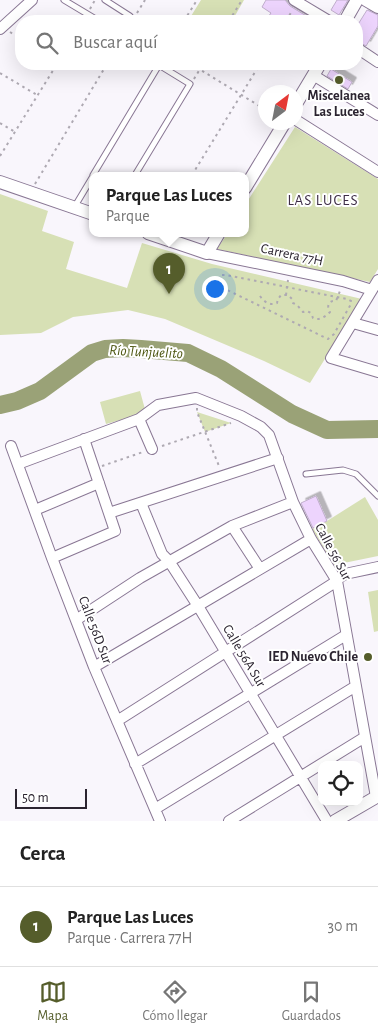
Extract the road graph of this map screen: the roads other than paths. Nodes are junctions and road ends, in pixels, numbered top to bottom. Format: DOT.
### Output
graph roads {
  1 [pos="32,0"];
  2 [pos="64,0"];
  3 [pos="105,0"];
  4 [pos="294,0"];
  5 [pos="357,0"];
  6 [pos="366,0"];
  7 [pos="378,7"];
  8 [pos="15,15"];
  9 [pos="15,15"];
  10 [pos="89,15"];
  11 [pos="128,15"];
  12 [pos="320,15"];
  13 [pos="348,15"];
  14 [pos="1,28"];
  15 [pos="363,52"];
  16 [pos="378,62"];
  17 [pos="156,70"];
  18 [pos="167,70"];
  19 [pos="316,70"];
  20 [pos="313,75"];
  21 [pos="303,92"];
  22 [pos="378,115"];
  23 [pos="303,124"];
  24 [pos="279,130"];
  25 [pos="95,172"];
  26 [pos="137,172"];
  27 [pos="378,172"];
  28 [pos="249,181"];
  29 [pos="0,182"];
  30 [pos="89,183"];
  31 [pos="74,208"];
  32 [pos="89,213"];
  33 [pos="160,237"];
  34 [pos="217,237"];
  35 [pos="207,253"];
  36 [pos="378,280"];
  37 [pos="372,290"];
  38 [pos="353,322"];
  39 [pos="378,330"];
  40 [pos="378,372"];
  41 [pos="139,419"];
  42 [pos="84,439"];
  43 [pos="11,446"];
  44 [pos="152,449"];
  45 [pos="278,458"];
  46 [pos="18,464"];
  47 [pos="306,474"];
  48 [pos="99,483"];
  49 [pos="378,496"];
  50 [pos="293,502"];
  51 [pos="141,503"];
  52 [pos="35,510"];
  53 [pos="109,513"];
  54 [pos="232,526"];
  55 [pos="311,539"];
  56 [pos="52,558"];
  57 [pos="169,561"];
  58 [pos="378,567"];
  59 [pos="260,569"];
  60 [pos="337,581"];
  61 [pos="198,606"];
  62 [pos="76,620"];
  63 [pos="346,635"];
  64 [pos="226,652"];
  65 [pos="94,667"];
  66 [pos="356,686"];
  67 [pos="251,694"];
  68 [pos="117,721"];
  69 [pos="276,735"];
  70 [pos="365,737"];
  71 [pos="135,764"];
  72 [pos="301,776"];
  73 [pos="377,796"];
  74 [pos="155,809"];
  75 [pos="160,821"];
  76 [pos="229,821"];
  77 [pos="327,821"];
  78 [pos="335,821"];
  1 -- 8 [label="street"];
  2 -- 10 [label="lane"];
  3 -- 11 [label="lane"];
  4 -- 12 [label="street"];
  5 -- 13 [label="street"];
  6 -- 7 [label="street"];
  9 -- 14 [label="street"];
  15 -- 16 [label="street"];
  17 -- 25 [label="lane"];
  18 -- 26 [label="lane"];
  19 -- 20 [label="street"];
  20 -- 21 [label="street"];
  20 -- 22 [label="street"];
  23 -- 27 [label="street"];
  24 -- 28 [label="street"];
  29 -- 31 [label="street"];
  30 -- 31 [label="lane"];
  31 -- 32 [label="street"];
  33 -- 35 [label="street, Carrera 77H"];
  34 -- 35 [label="street"];
  35 -- 37 [label="street, Carrera 77H"];
  36 -- 37 [label="street"];
  37 -- 38 [label="street"];
  38 -- 39 [label="street"];
  38 -- 40 [label="street"];
  41 -- 42 [label="street"];
  41 -- 44 [label="street"];
  41 -- 45 [label="street, Calle 56 Sur"];
  42 -- 46 [label="street"];
  42 -- 48 [label="street"];
  43 -- 46 [label="street, Calle 56D Sur"];
  45 -- 50 [label="street, Calle 56 Sur"];
  45 -- 51 [label="street"];
  46 -- 52 [label="street, Calle 56D Sur"];
  47 -- 49 [label="lane"];
  48 -- 52 [label="street"];
  48 -- 53 [label="street"];
  50 -- 54 [label="street"];
  50 -- 55 [label="street, Calle 56 Sur"];
  51 -- 53 [label="street"];
  51 -- 57 [label="street, Calle 56A Sur"];
  52 -- 56 [label="street, Calle 56D Sur"];
  53 -- 56 [label="street"];
  54 -- 57 [label="street"];
  54 -- 59 [label="street"];
  55 -- 59 [label="street"];
  55 -- 60 [label="street, Calle 56 Sur"];
  56 -- 62 [label="street, Calle 56D Sur"];
  57 -- 61 [label="street, Calle 56A Sur"];
  57 -- 62 [label="street"];
  58 -- 60 [label="street"];
  59 -- 61 [label="street"];
  60 -- 63 [label="street, Calle 56 Sur"];
  60 -- 64 [label="street"];
  61 -- 64 [label="street, Calle 56A Sur"];
  61 -- 65 [label="street"];
  62 -- 65 [label="street, Calle 56D Sur"];
  63 -- 66 [label="street, Calle 56 Sur"];
  63 -- 67 [label="street"];
  64 -- 67 [label="street, Calle 56A Sur"];
  64 -- 68 [label="street"];
  65 -- 68 [label="street, Calle 56D Sur"];
  66 -- 69 [label="street"];
  66 -- 70 [label="street, Calle 56 Sur"];
  67 -- 69 [label="street, Calle 56A Sur"];
  67 -- 71 [label="street"];
  68 -- 71 [label="street, Calle 56D Sur"];
  69 -- 72 [label="street, Calle 56A Sur"];
  69 -- 74 [label="street"];
  70 -- 72 [label="street"];
  70 -- 73 [label="street, Calle 56 Sur"];
  71 -- 74 [label="street, Calle 56D Sur"];
  72 -- 76 [label="street"];
  72 -- 77 [label="street, Calle 56A Sur"];
  73 -- 78 [label="street"];
  74 -- 75 [label="street, Calle 56D Sur"];
}
